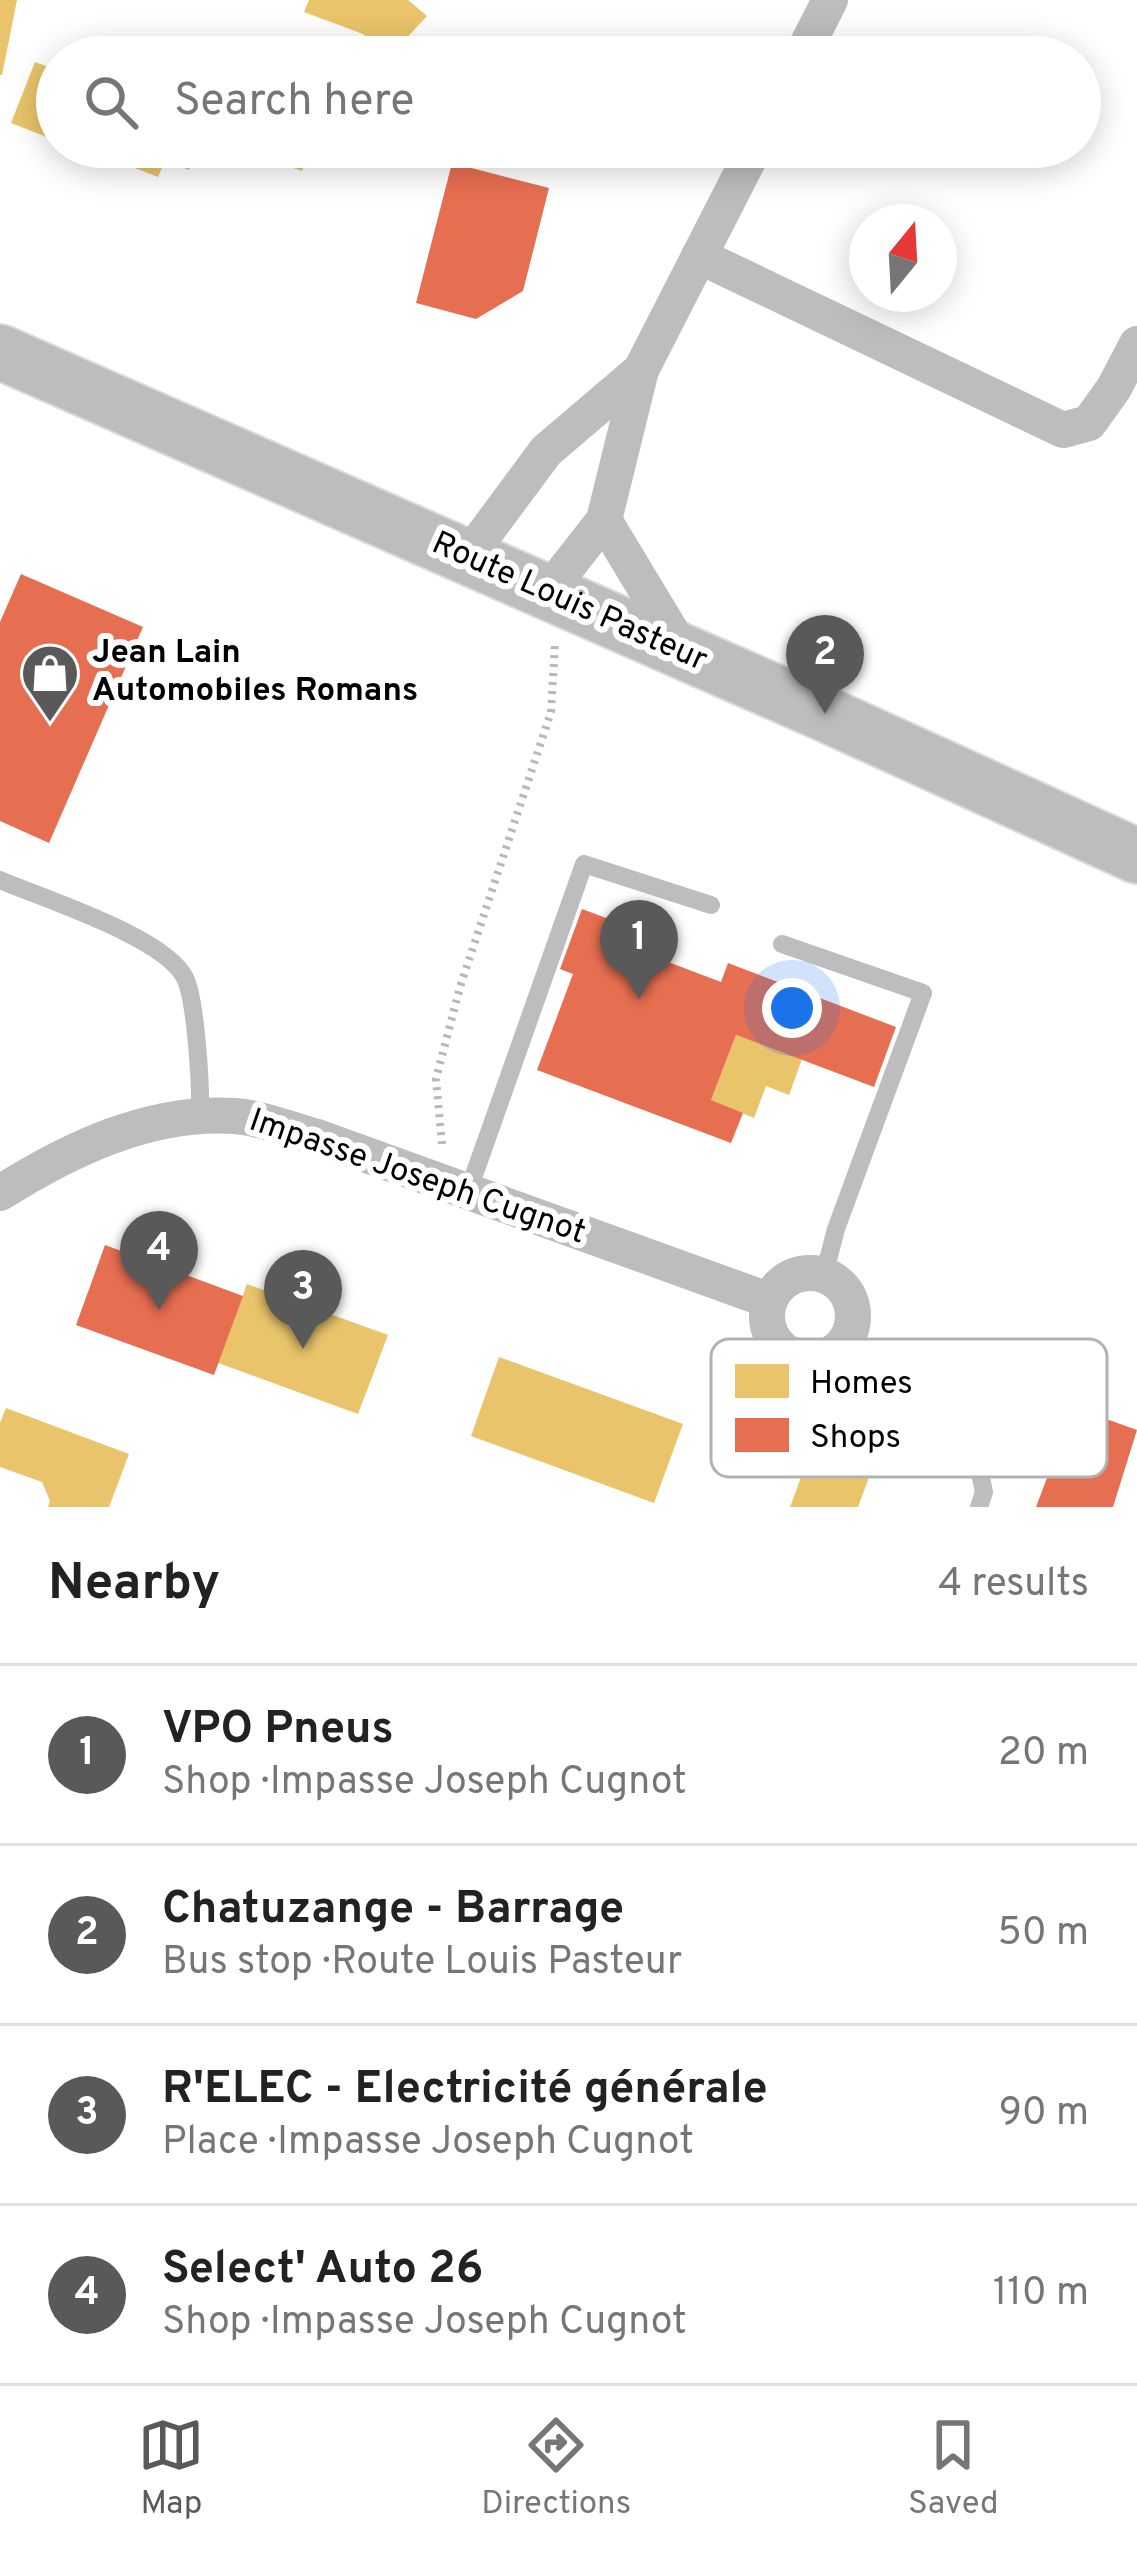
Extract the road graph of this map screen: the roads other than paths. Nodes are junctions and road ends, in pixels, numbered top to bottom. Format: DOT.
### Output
graph roads {
  1 [pos="830,0"];
  2 [pos="812,36"];
  3 [pos="744,168"];
  4 [pos="699,256"];
  5 [pos="1137,344"];
  6 [pos="0,352"];
  7 [pos="641,370"];
  8 [pos="604,520"];
  9 [pos="466,559"];
  10 [pos="555,597"];
  11 [pos="685,654"];
  12 [pos="1137,856"];
  13 [pos="0,880"];
  14 [pos="711,905"];
  15 [pos="782,944"];
  16 [pos="200,1115"];
  17 [pos="459,1188"];
  18 [pos="0,1192"];
  19 [pos="824,1275"];
  20 [pos="768,1300"];
  21 [pos="774,1339"];
  22 [pos="846,1339"];
  23 [pos="981,1477"];
  24 [pos="979,1507"];
  1 -- 2 [label="street"];
  3 -- 4 [label="street"];
  4 -- 5 [label="street"];
  4 -- 7 [label="street"];
  6 -- 9 [label="main road, Route Louis Pasteur"];
  7 -- 8 [label="street"];
  7 -- 9 [label="street"];
  8 -- 10 [label="street"];
  8 -- 11 [label="street"];
  9 -- 10 [label="main road, Route Louis Pasteur"];
  10 -- 11 [label="main road, Route Louis Pasteur"];
  11 -- 12 [label="main road, Route Louis Pasteur"];
  13 -- 16 [label="lane"];
  14 -- 17 [label="lane"];
  15 -- 19 [label="lane"];
  16 -- 17 [label="street, Impasse Joseph Cugnot"];
  16 -- 18 [label="street, Impasse Joseph Cugnot"];
  17 -- 20 [label="street, Impasse Joseph Cugnot"];
  19 -- 20 [label="street"];
  19 -- 22 [label="street"];
  20 -- 21 [label="street"];
  23 -- 24 [label="lane"];
}
